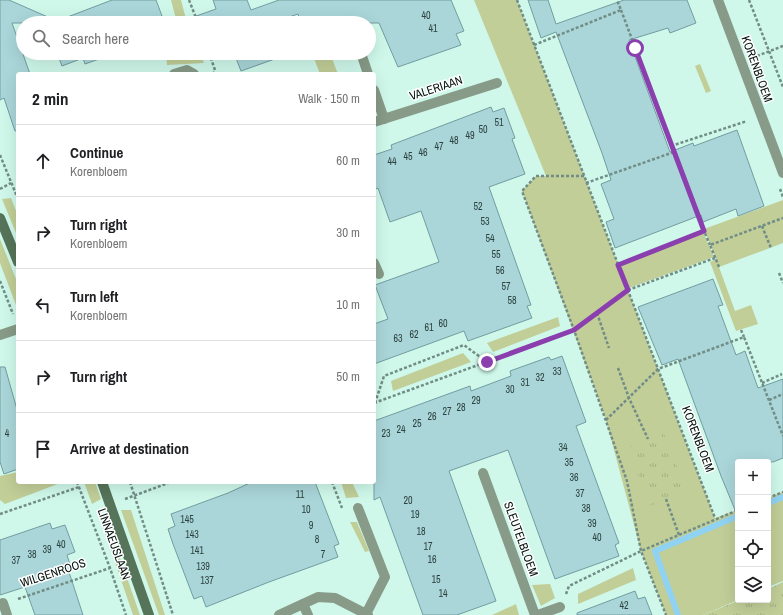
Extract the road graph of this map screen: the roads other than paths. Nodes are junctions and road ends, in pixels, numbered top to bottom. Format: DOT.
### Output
graph roads {
  1 [pos="718,0"];
  2 [pos="363,60"];
  3 [pos="180,72"];
  4 [pos="190,72"];
  5 [pos="367,72"];
  6 [pos="497,83"];
  7 [pos="376,102"];
  8 [pos="379,120"];
  9 [pos="783,142"];
  10 [pos="773,146"];
  11 [pos="783,173"];
  12 [pos="0,218"];
  13 [pos="16,257"];
  14 [pos="376,267"];
  15 [pos="379,274"];
  16 [pos="16,325"];
  17 [pos="0,335"];
  18 [pos="483,473"];
  19 [pos="103,484"];
  20 [pos="358,508"];
  21 [pos="3,603"];
  22 [pos="303,604"];
  23 [pos="560,607"];
  24 [pos="367,614"];
  25 [pos="7,615"];
  26 [pos="149,615"];
  27 [pos="279,615"];
  28 [pos="308,615"];
  29 [pos="535,615"];
  30 [pos="538,615"];
  1 -- 10 [label="street, KORENBLOEM"];
  2 -- 5 [label="street"];
  3 -- 4 [label="street"];
  6 -- 8 [label="street, VALERIAAN"];
  7 -- 8 [label="street, VALERIAAN"];
  9 -- 10 [label="street"];
  10 -- 11 [label="street, KORENBLOEM"];
  12 -- 13 [label="street"];
  14 -- 15 [label="street"];
  16 -- 17 [label="street"];
  18 -- 29 [label="street, SLEUTELBLOEM"];
  19 -- 26 [label="street, LINNAEUSLAAN"];
  20 -- 24 [label="street"];
  21 -- 25 [label="street"];
  22 -- 24 [label="street"];
  22 -- 27 [label="street"];
  22 -- 28 [label="street"];
  23 -- 30 [label="street"];
}
